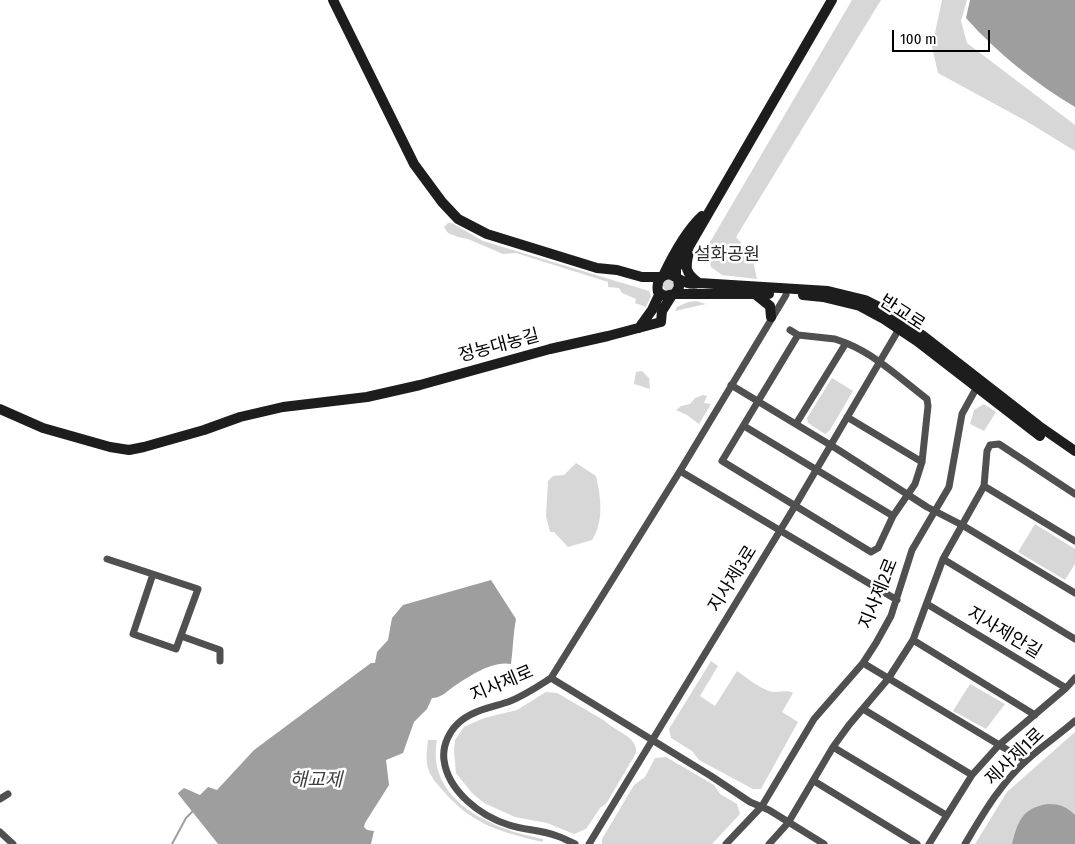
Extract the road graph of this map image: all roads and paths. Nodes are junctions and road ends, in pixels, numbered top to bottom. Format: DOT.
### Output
graph roads {
  1 [pos="333,0"];
  2 [pos="832,0"];
  3 [pos="709,208"];
  4 [pos="690,245"];
  5 [pos="597,268"];
  6 [pos="662,277"];
  7 [pos="677,278"];
  8 [pos="699,283"];
  9 [pos="659,291"];
  10 [pos="754,293"];
  11 [pos="674,294"];
  12 [pos="786,294"];
  13 [pos="652,310"];
  14 [pos="771,317"];
  15 [pos="658,323"];
  16 [pos="639,328"];
  17 [pos="899,329"];
  18 [pos="790,330"];
  19 [pos="798,335"];
  20 [pos="846,343"];
  21 [pos="880,362"];
  22 [pos="979,385"];
  23 [pos="731,386"];
  24 [pos="758,402"];
  25 [pos="0,409"];
  26 [pos="847,417"];
  27 [pos="796,424"];
  28 [pos="744,426"];
  29 [pos="830,445"];
  30 [pos="1075,451"];
  31 [pos="1075,459"];
  32 [pos="922,462"];
  33 [pos="816,469"];
  34 [pos="680,471"];
  35 [pos="984,486"];
  36 [pos="908,493"];
  37 [pos="1075,494"];
  38 [pos="795,506"];
  39 [pos="936,510"];
  40 [pos="893,516"];
  41 [pos="962,525"];
  42 [pos="780,531"];
  43 [pos="1075,541"];
  44 [pos="107,558"];
  45 [pos="942,559"];
  46 [pos="153,574"];
  47 [pos="1075,593"];
  48 [pos="897,600"];
  49 [pos="927,604"];
  50 [pos="181,636"];
  51 [pos="1075,639"];
  52 [pos="913,640"];
  53 [pos="220,661"];
  54 [pos="863,663"];
  55 [pos="551,678"];
  56 [pos="1075,678"];
  57 [pos="888,679"];
  58 [pos="1066,688"];
  59 [pos="863,709"];
  60 [pos="1035,715"];
  61 [pos="1075,721"];
  62 [pos="653,741"];
  63 [pos="999,745"];
  64 [pos="833,747"];
  65 [pos="1026,761"];
  66 [pos="972,775"];
  67 [pos="814,781"];
  68 [pos="8,794"];
  69 [pos="0,800"];
  70 [pos="762,806"];
  71 [pos="946,815"];
  72 [pos="788,822"];
  73 [pos="0,832"];
  74 [pos="13,844"];
  75 [pos="575,844"];
  76 [pos="589,844"];
  77 [pos="726,844"];
  78 [pos="769,844"];
  79 [pos="824,844"];
  80 [pos="917,844"];
  81 [pos="929,844"];
  82 [pos="965,844"];
  1 -- 5 [label="street"];
  2 -- 3 [label="street"];
  3 -- 4 [label="street"];
  3 -- 6 [label="street"];
  4 -- 7 [label="street"];
  4 -- 8 [label="street"];
  5 -- 6 [label="street"];
  5 -- 9 [label="street"];
  6 -- 7 [label="street"];
  6 -- 9 [label="street"];
  7 -- 8 [label="street, 반교로"];
  7 -- 11 [label="street"];
  8 -- 22 [label="street, 반교로"];
  9 -- 11 [label="street"];
  9 -- 13 [label="street"];
  10 -- 11 [label="street, 반교로"];
  10 -- 12 [label="street, 반교로"];
  10 -- 14 [label="street"];
  11 -- 15 [label="street"];
  12 -- 14 [label="street, 지사제로"];
  12 -- 17 [label="street, 반교로"];
  13 -- 15 [label="street"];
  13 -- 16 [label="street"];
  14 -- 23 [label="street, 지사제로"];
  15 -- 16 [label="street, 정농대농길"];
  16 -- 25 [label="street, 정농대농길"];
  17 -- 21 [label="street, 지사제3로"];
  17 -- 22 [label="street, 반교로"];
  18 -- 19 [label="street"];
  19 -- 20 [label="street"];
  19 -- 24 [label="street"];
  20 -- 21 [label="street"];
  20 -- 27 [label="street"];
  21 -- 26 [label="street, 지사제3로"];
  21 -- 32 [label="street"];
  22 -- 30 [label="street, 반교로"];
  22 -- 31 [label="street, 반교로"];
  22 -- 39 [label="street, 지사제2로"];
  23 -- 24 [label="street"];
  23 -- 34 [label="street, 지사제로"];
  24 -- 27 [label="street"];
  24 -- 28 [label="street"];
  26 -- 29 [label="street, 지사제3로"];
  26 -- 32 [label="street"];
  27 -- 29 [label="street"];
  28 -- 33 [label="street"];
  28 -- 38 [label="street"];
  29 -- 33 [label="street, 지사제3로"];
  29 -- 36 [label="street"];
  32 -- 36 [label="street"];
  33 -- 38 [label="street, 지사제3로"];
  33 -- 40 [label="street"];
  34 -- 42 [label="street"];
  34 -- 55 [label="street, 지사제로"];
  35 -- 37 [label="street"];
  35 -- 41 [label="street"];
  35 -- 43 [label="street"];
  36 -- 39 [label="street"];
  36 -- 40 [label="street"];
  38 -- 40 [label="street"];
  38 -- 42 [label="street, 지사제3로"];
  39 -- 41 [label="street"];
  39 -- 48 [label="street, 지사제2로"];
  41 -- 45 [label="street"];
  41 -- 47 [label="street"];
  42 -- 48 [label="street"];
  42 -- 62 [label="street, 지사제3로"];
  44 -- 46 [label="street"];
  45 -- 49 [label="street"];
  45 -- 51 [label="street, 지사제안길"];
  46 -- 50 [label="street"];
  46 -- 50 [label="street"];
  48 -- 54 [label="street, 지사제2로"];
  49 -- 52 [label="street"];
  49 -- 58 [label="street, 지사제안길"];
  50 -- 53 [label="street"];
  52 -- 57 [label="street"];
  52 -- 60 [label="street"];
  54 -- 57 [label="street"];
  54 -- 70 [label="street, 지사제2로"];
  55 -- 62 [label="street"];
  55 -- 75 [label="street, 지사제로"];
  56 -- 58 [label="street"];
  57 -- 59 [label="street"];
  57 -- 63 [label="street"];
  58 -- 60 [label="street"];
  59 -- 64 [label="street"];
  59 -- 66 [label="street"];
  60 -- 63 [label="street"];
  61 -- 65 [label="street, 제사제1로"];
  62 -- 70 [label="street"];
  62 -- 76 [label="street, 지사제3로"];
  63 -- 65 [label="street"];
  63 -- 66 [label="street"];
  64 -- 67 [label="street"];
  64 -- 71 [label="street"];
  65 -- 82 [label="street, 제사제1로"];
  66 -- 71 [label="street"];
  67 -- 72 [label="street"];
  67 -- 80 [label="street"];
  68 -- 69 [label="street"];
  70 -- 72 [label="street"];
  70 -- 77 [label="street, 지사제2로"];
  71 -- 81 [label="street"];
  72 -- 78 [label="street"];
  72 -- 79 [label="street"];
  73 -- 74 [label="street"];
}
